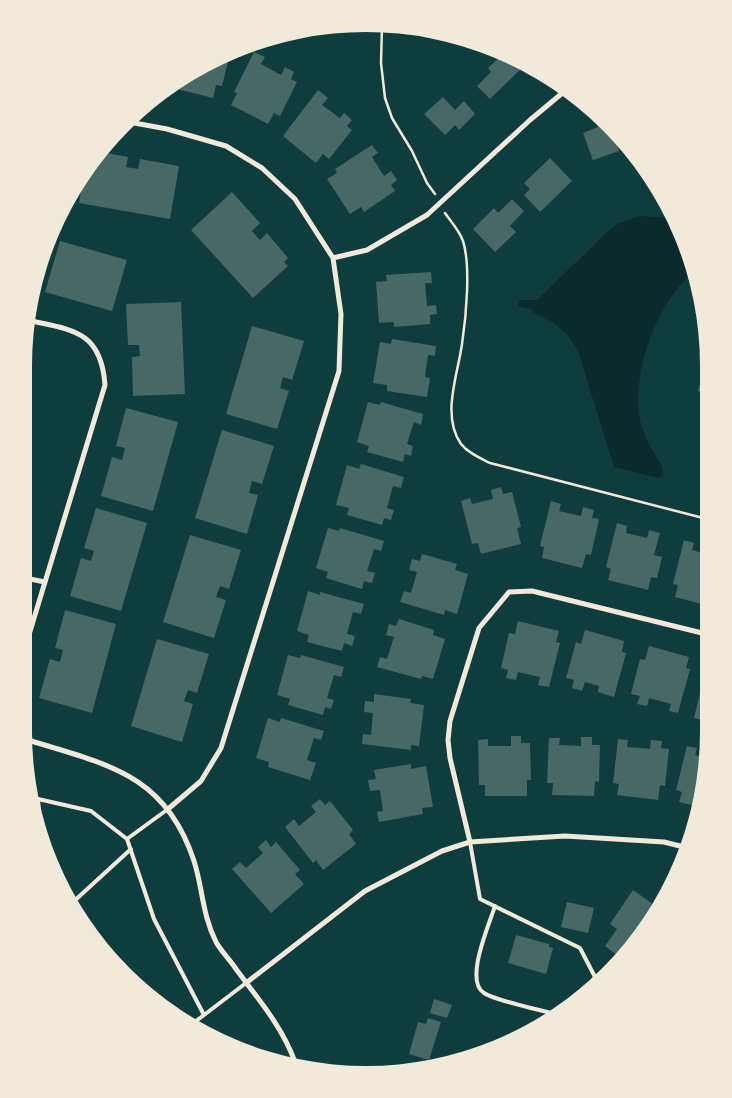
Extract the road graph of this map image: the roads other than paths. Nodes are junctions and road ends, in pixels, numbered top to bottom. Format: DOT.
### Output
graph roads {
  1 [pos="560,95"];
  2 [pos="137,124"];
  3 [pos="333,258"];
  4 [pos="35,322"];
  5 [pos="32,579"];
  6 [pos="45,582"];
  7 [pos="32,625"];
  8 [pos="700,633"];
  9 [pos="32,741"];
  10 [pos="40,799"];
  11 [pos="168,809"];
  12 [pos="128,839"];
  13 [pos="470,842"];
  14 [pos="679,846"];
  15 [pos="131,849"];
  16 [pos="77,899"];
  17 [pos="495,906"];
  18 [pos="594,975"];
  19 [pos="246,983"];
  20 [pos="547,1012"];
  21 [pos="204,1015"];
  22 [pos="198,1020"];
  23 [pos="293,1057"];
  1 -- 3 [label="street"];
  2 -- 3 [label="street"];
  3 -- 11 [label="street"];
  4 -- 6 [label="street"];
  5 -- 6 [label="street"];
  6 -- 7 [label="street"];
  8 -- 13 [label="street"];
  9 -- 11 [label="street"];
  10 -- 12 [label="lane"];
  11 -- 12 [label="lane"];
  11 -- 19 [label="street"];
  12 -- 15 [label="lane"];
  13 -- 14 [label="street"];
  13 -- 17 [label="lane"];
  13 -- 19 [label="street"];
  15 -- 16 [label="lane"];
  15 -- 21 [label="lane"];
  17 -- 18 [label="lane"];
  17 -- 20 [label="lane"];
  19 -- 21 [label="lane"];
  19 -- 23 [label="street"];
  21 -- 22 [label="lane"];
}
